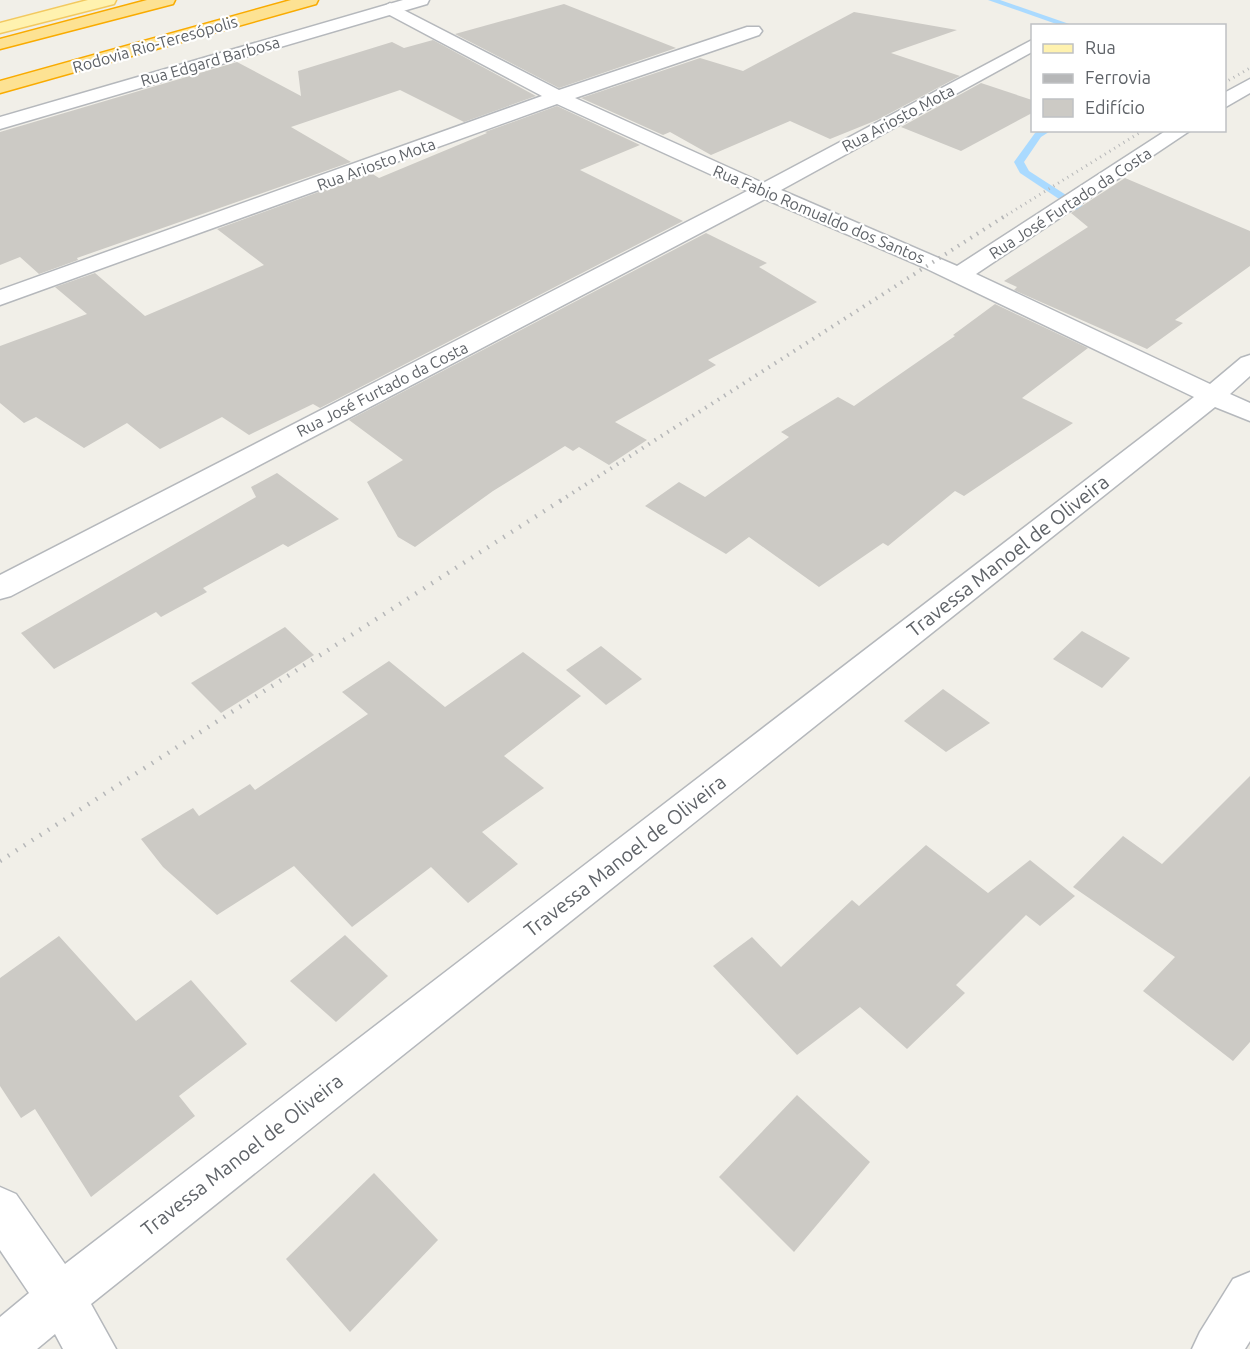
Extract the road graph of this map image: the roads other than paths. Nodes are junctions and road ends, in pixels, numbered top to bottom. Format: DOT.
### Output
graph roads {
  1 [pos="108,0"];
  2 [pos="167,0"];
  3 [pos="310,0"];
  4 [pos="421,0"];
  5 [pos="390,8"];
  6 [pos="0,28"];
  7 [pos="753,31"];
  8 [pos="0,44"];
  9 [pos="1031,46"];
  10 [pos="107,57"];
  11 [pos="1250,85"];
  12 [pos="0,87"];
  13 [pos="558,98"];
  14 [pos="1226,101"];
  15 [pos="0,108"];
  16 [pos="0,123"];
  17 [pos="1178,132"];
  18 [pos="764,191"];
  19 [pos="959,275"];
  20 [pos="0,298"];
  21 [pos="1250,363"];
  22 [pos="1212,396"];
  23 [pos="1250,413"];
  24 [pos="0,588"];
  25 [pos="0,1210"];
  26 [pos="1250,1296"];
  27 [pos="60,1298"];
  28 [pos="0,1349"];
  29 [pos="91,1349"];
  30 [pos="1217,1349"];
  1 -- 6 [label="main road"];
  2 -- 8 [label="highway"];
  3 -- 10 [label="highway, Rodovia Rio-Teresópolis"];
  4 -- 5 [label="street, Rua Edgard Barbosa"];
  5 -- 13 [label="street, Rua Fabio Romualdo dos Santos"];
  5 -- 16 [label="street, Rua Edgard Barbosa"];
  7 -- 13 [label="street, Rua Ariosto Mota"];
  9 -- 18 [label="street, Rua Ariosto Mota"];
  10 -- 12 [label="highway, Rodovia Rio-Teresópolis"];
  10 -- 15 [label="highway"];
  11 -- 14 [label="street"];
  13 -- 18 [label="street, Rua Fabio Romualdo dos Santos"];
  13 -- 20 [label="street, Rua Ariosto Mota"];
  17 -- 19 [label="street, Rua José Furtado da Costa"];
  18 -- 19 [label="street, Rua Fabio Romualdo dos Santos"];
  18 -- 24 [label="street, Rua José Furtado da Costa"];
  19 -- 22 [label="street, Rua Fabio Romualdo dos Santos"];
  21 -- 22 [label="street, Travessa Manoel de Oliveira"];
  22 -- 23 [label="street, Rua Fabio Romualdo dos Santos"];
  22 -- 27 [label="street, Travessa Manoel de Oliveira"];
  25 -- 27 [label="street"];
  26 -- 30 [label="street"];
  27 -- 28 [label="street, Travessa Manoel de Oliveira"];
  27 -- 29 [label="street"];
}
